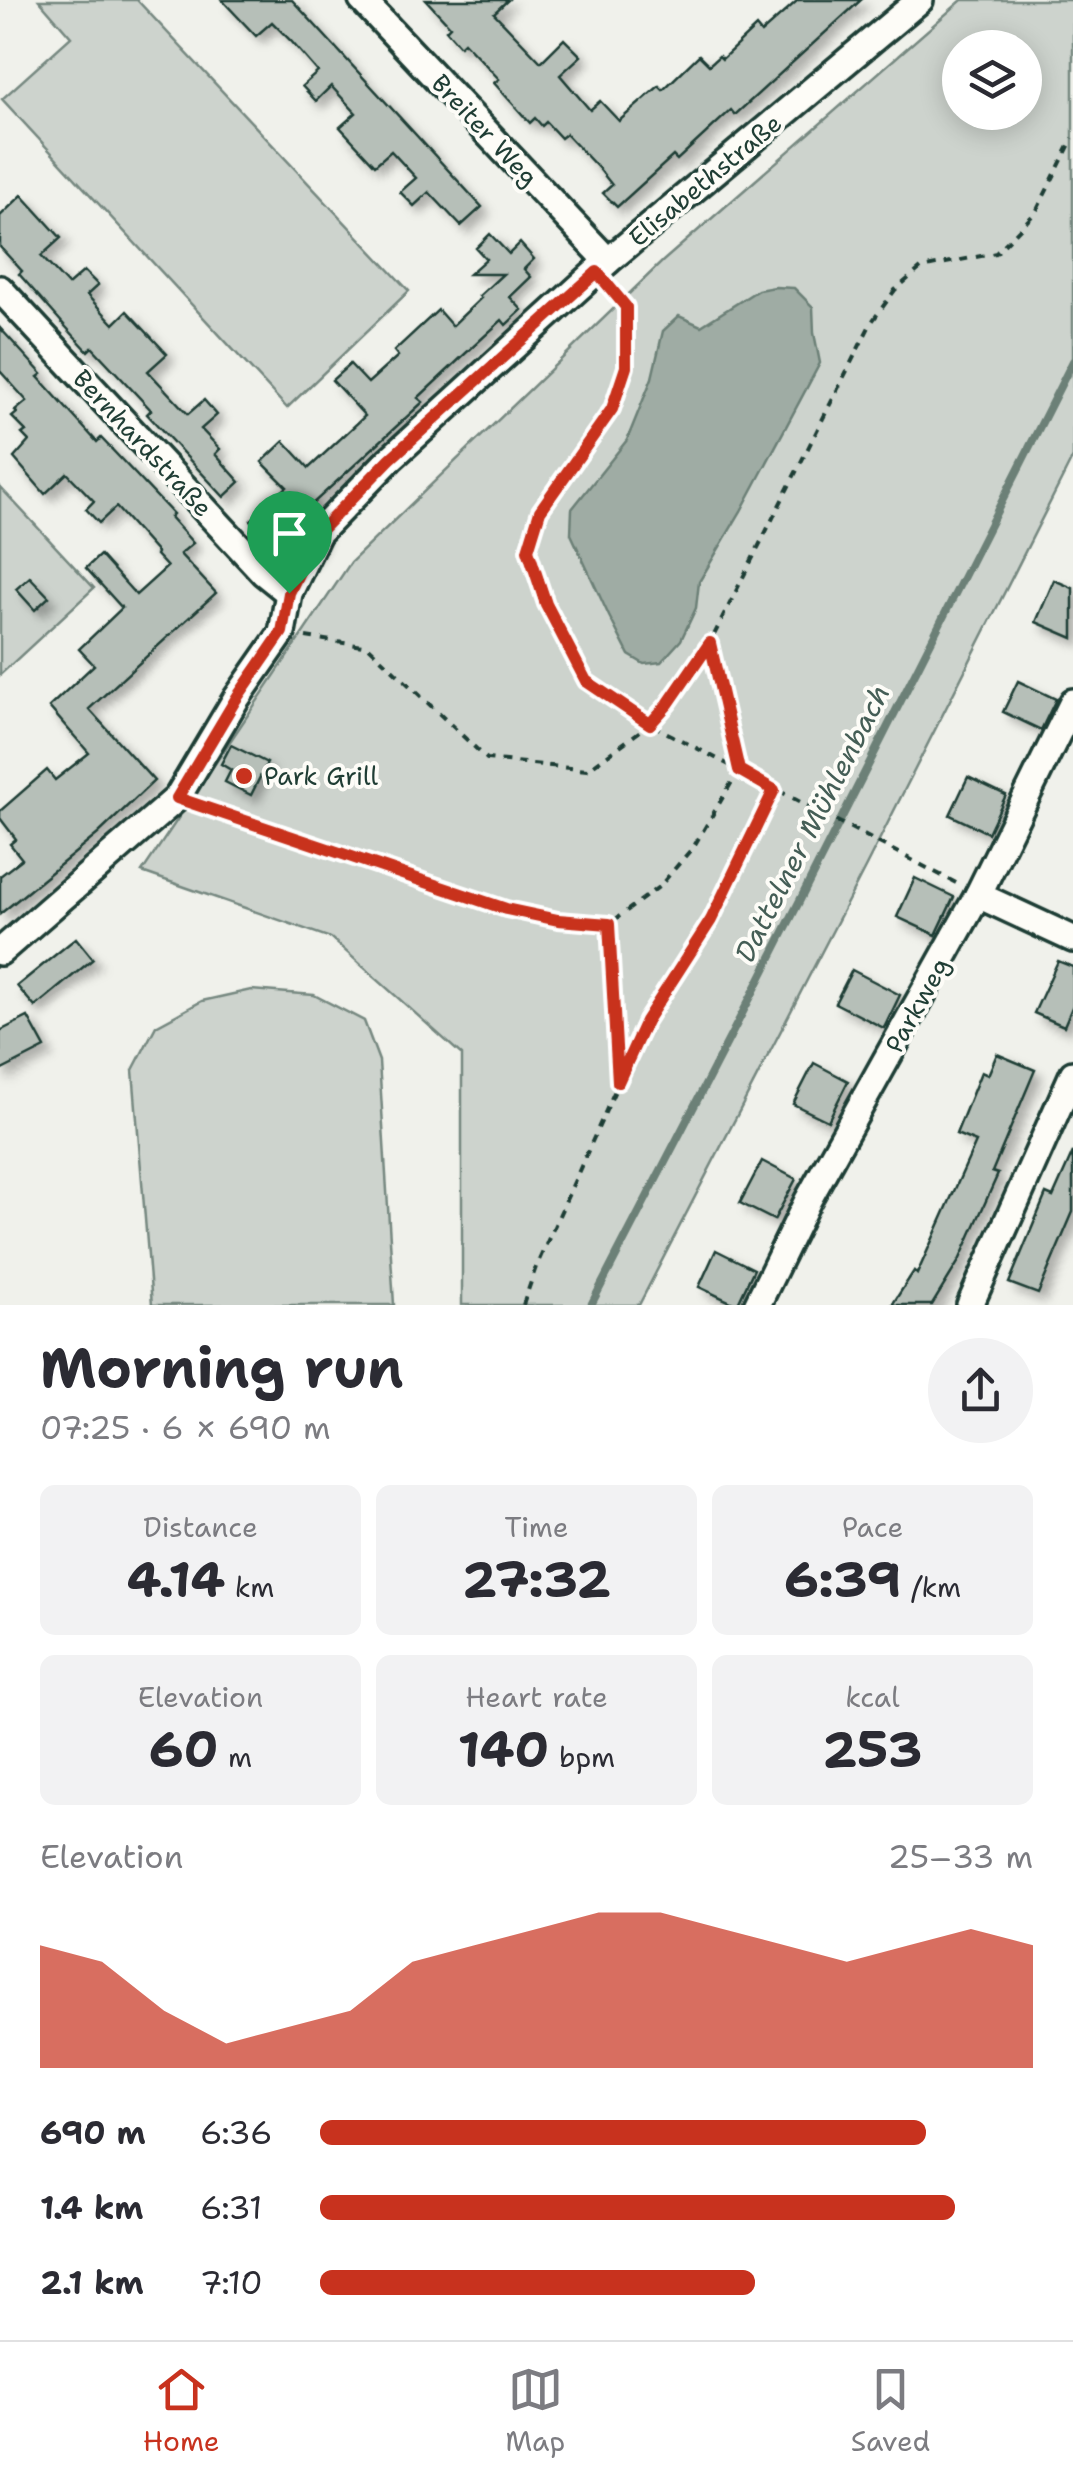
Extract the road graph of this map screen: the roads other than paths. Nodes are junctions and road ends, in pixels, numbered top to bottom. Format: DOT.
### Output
graph roads {
  1 [pos="362,0"];
  2 [pos="920,0"];
  3 [pos="602,266"];
  4 [pos="0,289"];
  5 [pos="289,593"];
  6 [pos="1073,702"];
  7 [pos="978,896"];
  8 [pos="1073,939"];
  9 [pos="0,952"];
  10 [pos="1073,1074"];
  11 [pos="756,1305"];
  12 [pos="970,1305"];
  1 -- 3 [label="street, Breiter Weg"];
  2 -- 3 [label="street, Elisabethstraße"];
  3 -- 5 [label="street, Elisabethstraße"];
  4 -- 5 [label="street, Bernhardstraße"];
  5 -- 9 [label="street, Elisabethstraße"];
  6 -- 7 [label="street, Parkweg"];
  7 -- 8 [label="street"];
  7 -- 11 [label="street, Parkweg"];
  10 -- 12 [label="street"];
}
